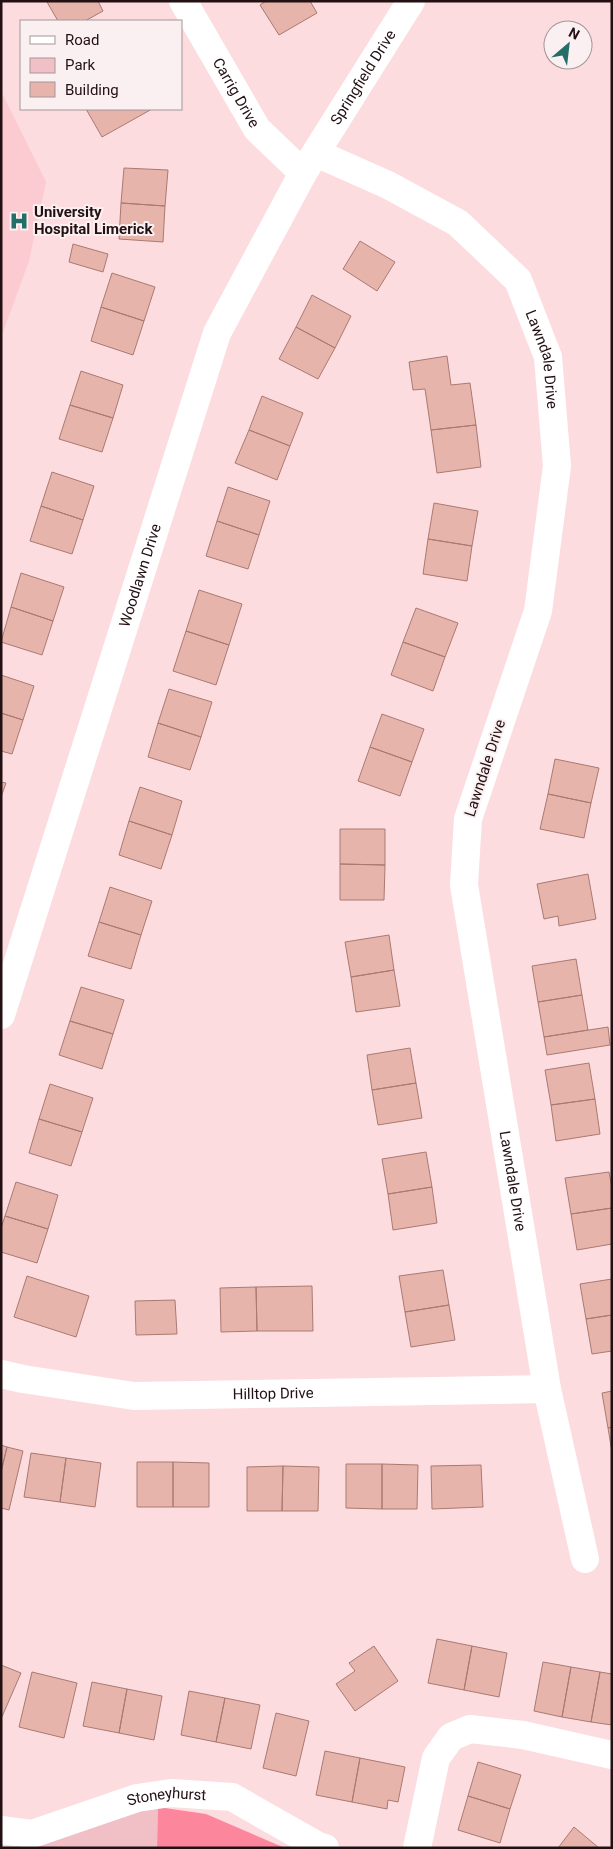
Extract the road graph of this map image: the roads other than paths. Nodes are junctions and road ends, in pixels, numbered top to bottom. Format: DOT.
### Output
graph roads {
  1 [pos="183,1"];
  2 [pos="411,1"];
  3 [pos="310,163"];
  4 [pos="1,1014"];
  5 [pos="1,1374"];
  6 [pos="546,1390"];
  7 [pos="585,1560"];
  8 [pos="612,1755"];
  9 [pos="1,1830"];
  10 [pos="325,1848"];
  11 [pos="417,1848"];
  1 -- 3 [label="street, Carrig Drive"];
  2 -- 3 [label="street, Springfield Drive"];
  3 -- 4 [label="street, Woodlawn Drive"];
  3 -- 6 [label="street, Lawndale Drive"];
  5 -- 6 [label="street, Hilltop Drive"];
  6 -- 7 [label="street, Lawndale Drive"];
  8 -- 11 [label="street"];
  9 -- 10 [label="street, Stoneyhurst"];
}
